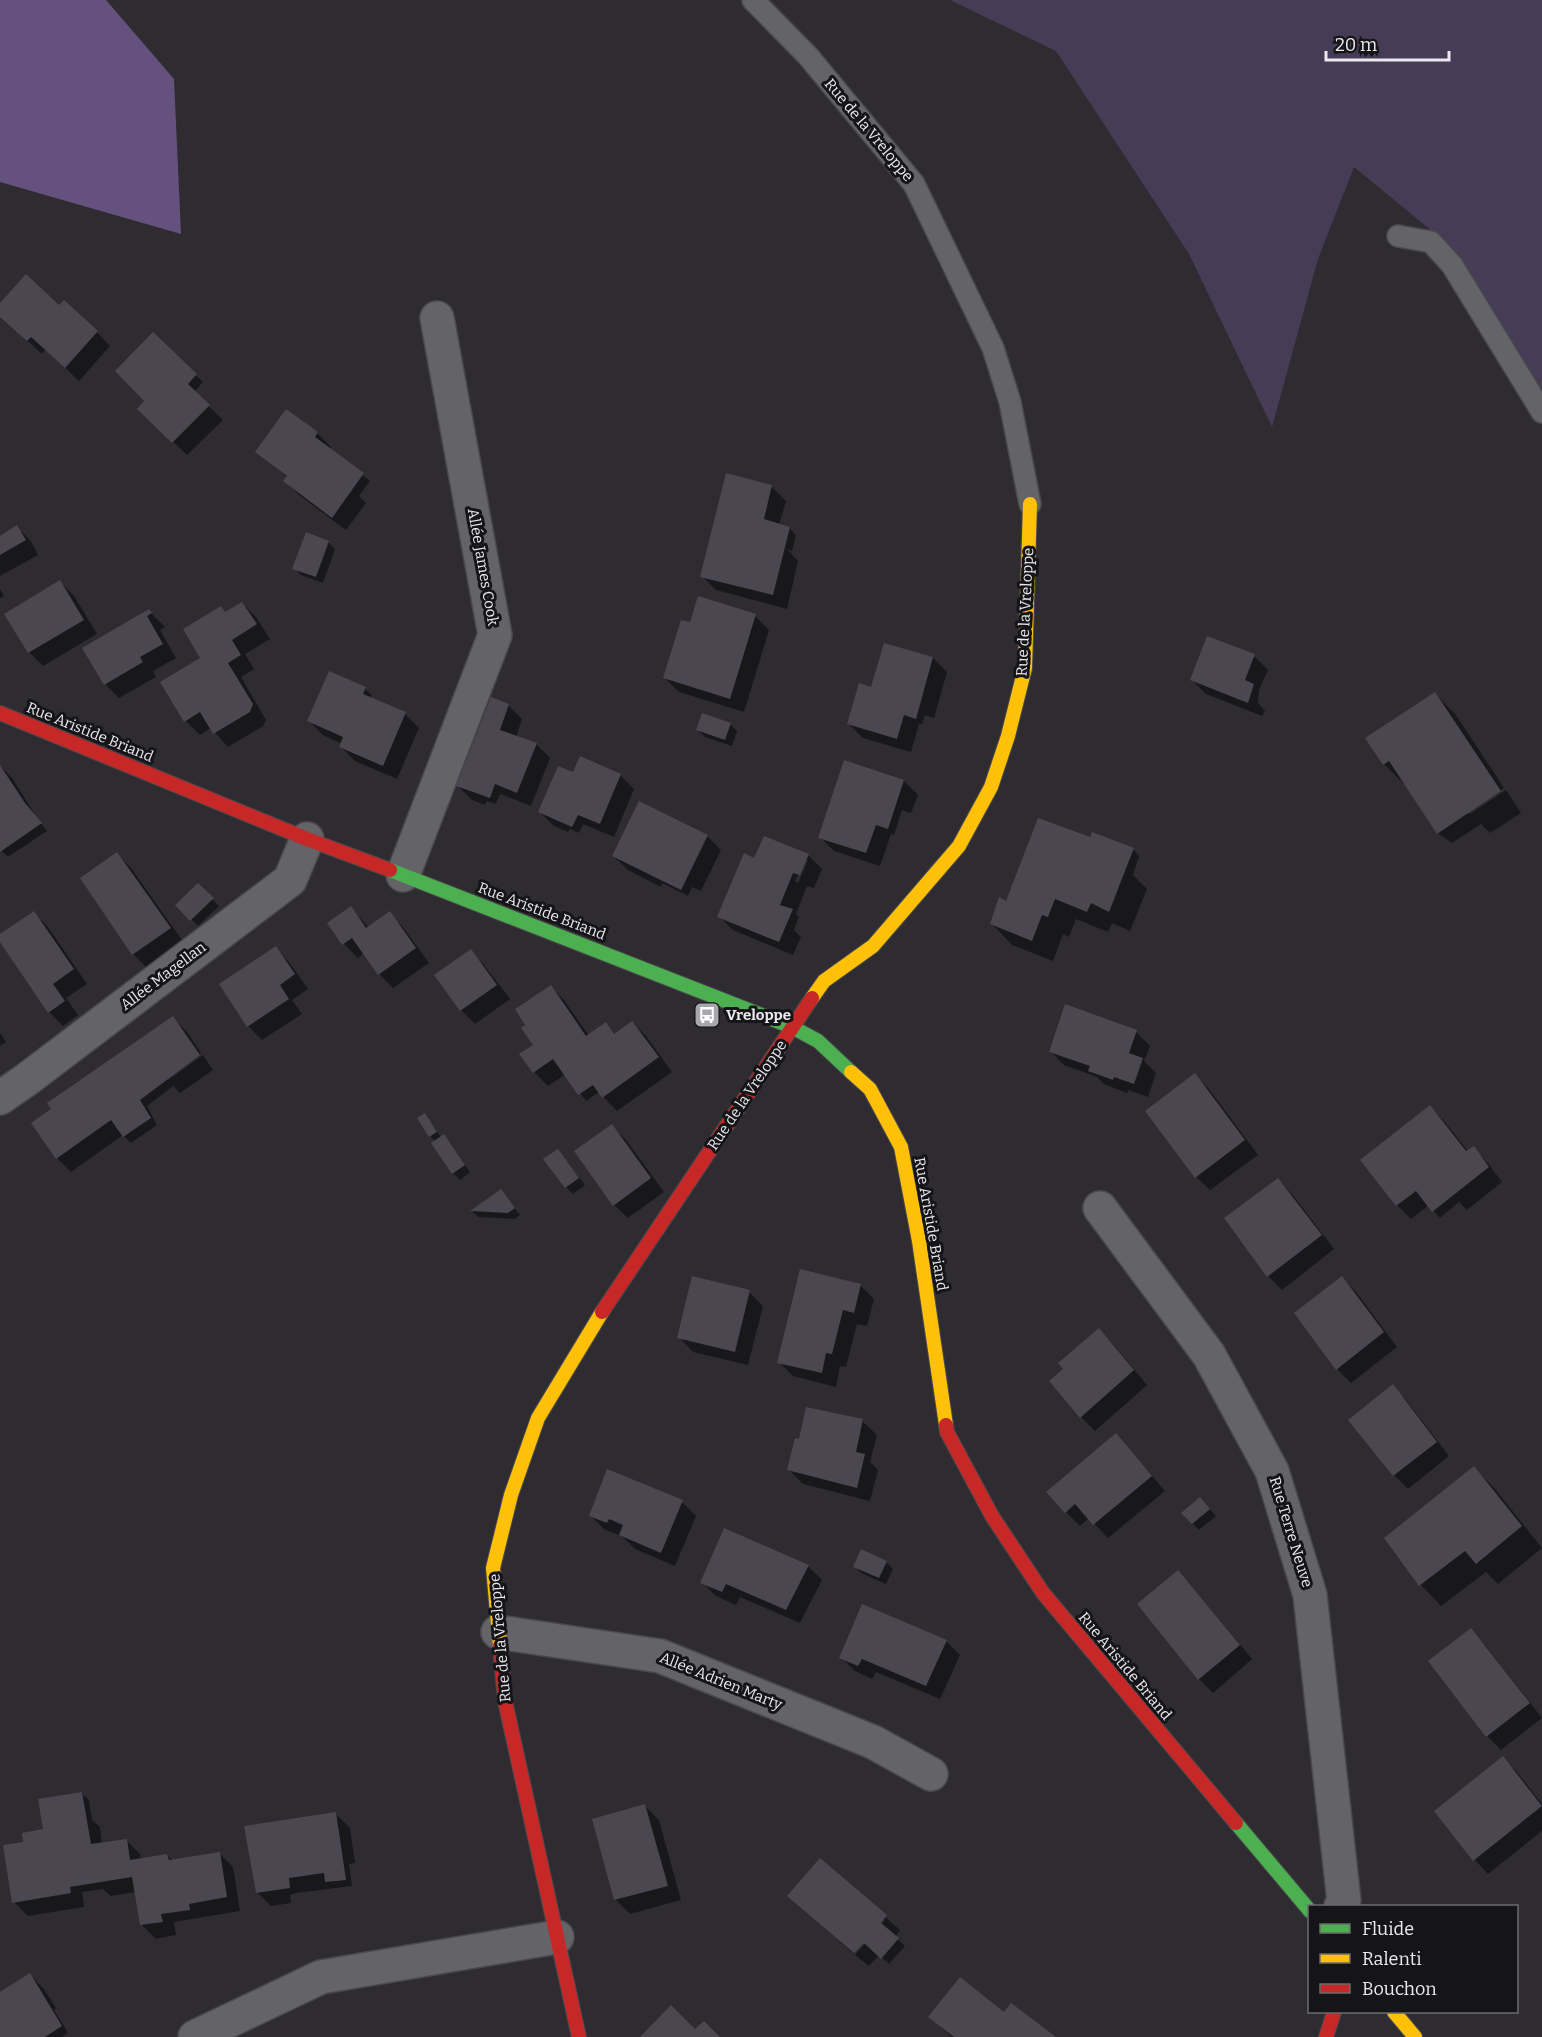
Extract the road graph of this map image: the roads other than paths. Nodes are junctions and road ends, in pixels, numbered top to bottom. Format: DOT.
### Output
graph roads {
  1 [pos="753,0"];
  2 [pos="1398,236"];
  3 [pos="437,318"];
  4 [pos="1542,412"];
  5 [pos="1030,504"];
  6 [pos="0,713"];
  7 [pos="307,839"];
  8 [pos="403,875"];
  9 [pos="792,1027"];
  10 [pos="0,1098"];
  11 [pos="1100,1208"];
  12 [pos="498,1632"];
  13 [pos="931,1774"];
  14 [pos="1342,1905"];
  15 [pos="1308,1909"];
  16 [pos="557,1937"];
  17 [pos="1334,2013"];
  18 [pos="1395,2013"];
  19 [pos="195,2037"];
  20 [pos="579,2037"];
  21 [pos="1326,2037"];
  22 [pos="1415,2037"];
  1 -- 5 [label="lane, Rue de la Vreloppe"];
  2 -- 4 [label="lane"];
  3 -- 8 [label="street, Allée James Cook"];
  5 -- 9 [label="street, Rue de la Vreloppe"];
  6 -- 7 [label="street, Rue Aristide Briand"];
  7 -- 8 [label="street, Rue Aristide Briand"];
  7 -- 10 [label="street, Allée Magellan"];
  8 -- 9 [label="street, Rue Aristide Briand"];
  9 -- 12 [label="street, Rue de la Vreloppe"];
  9 -- 15 [label="street, Rue Aristide Briand"];
  11 -- 14 [label="street, Rue Terre Neuve"];
  12 -- 13 [label="street, Allée Adrien Marty"];
  12 -- 16 [label="street, Rue de la Vreloppe"];
  16 -- 19 [label="street"];
  16 -- 20 [label="street, Rue de la Vreloppe"];
  17 -- 21 [label="street"];
  18 -- 22 [label="street"];
}
